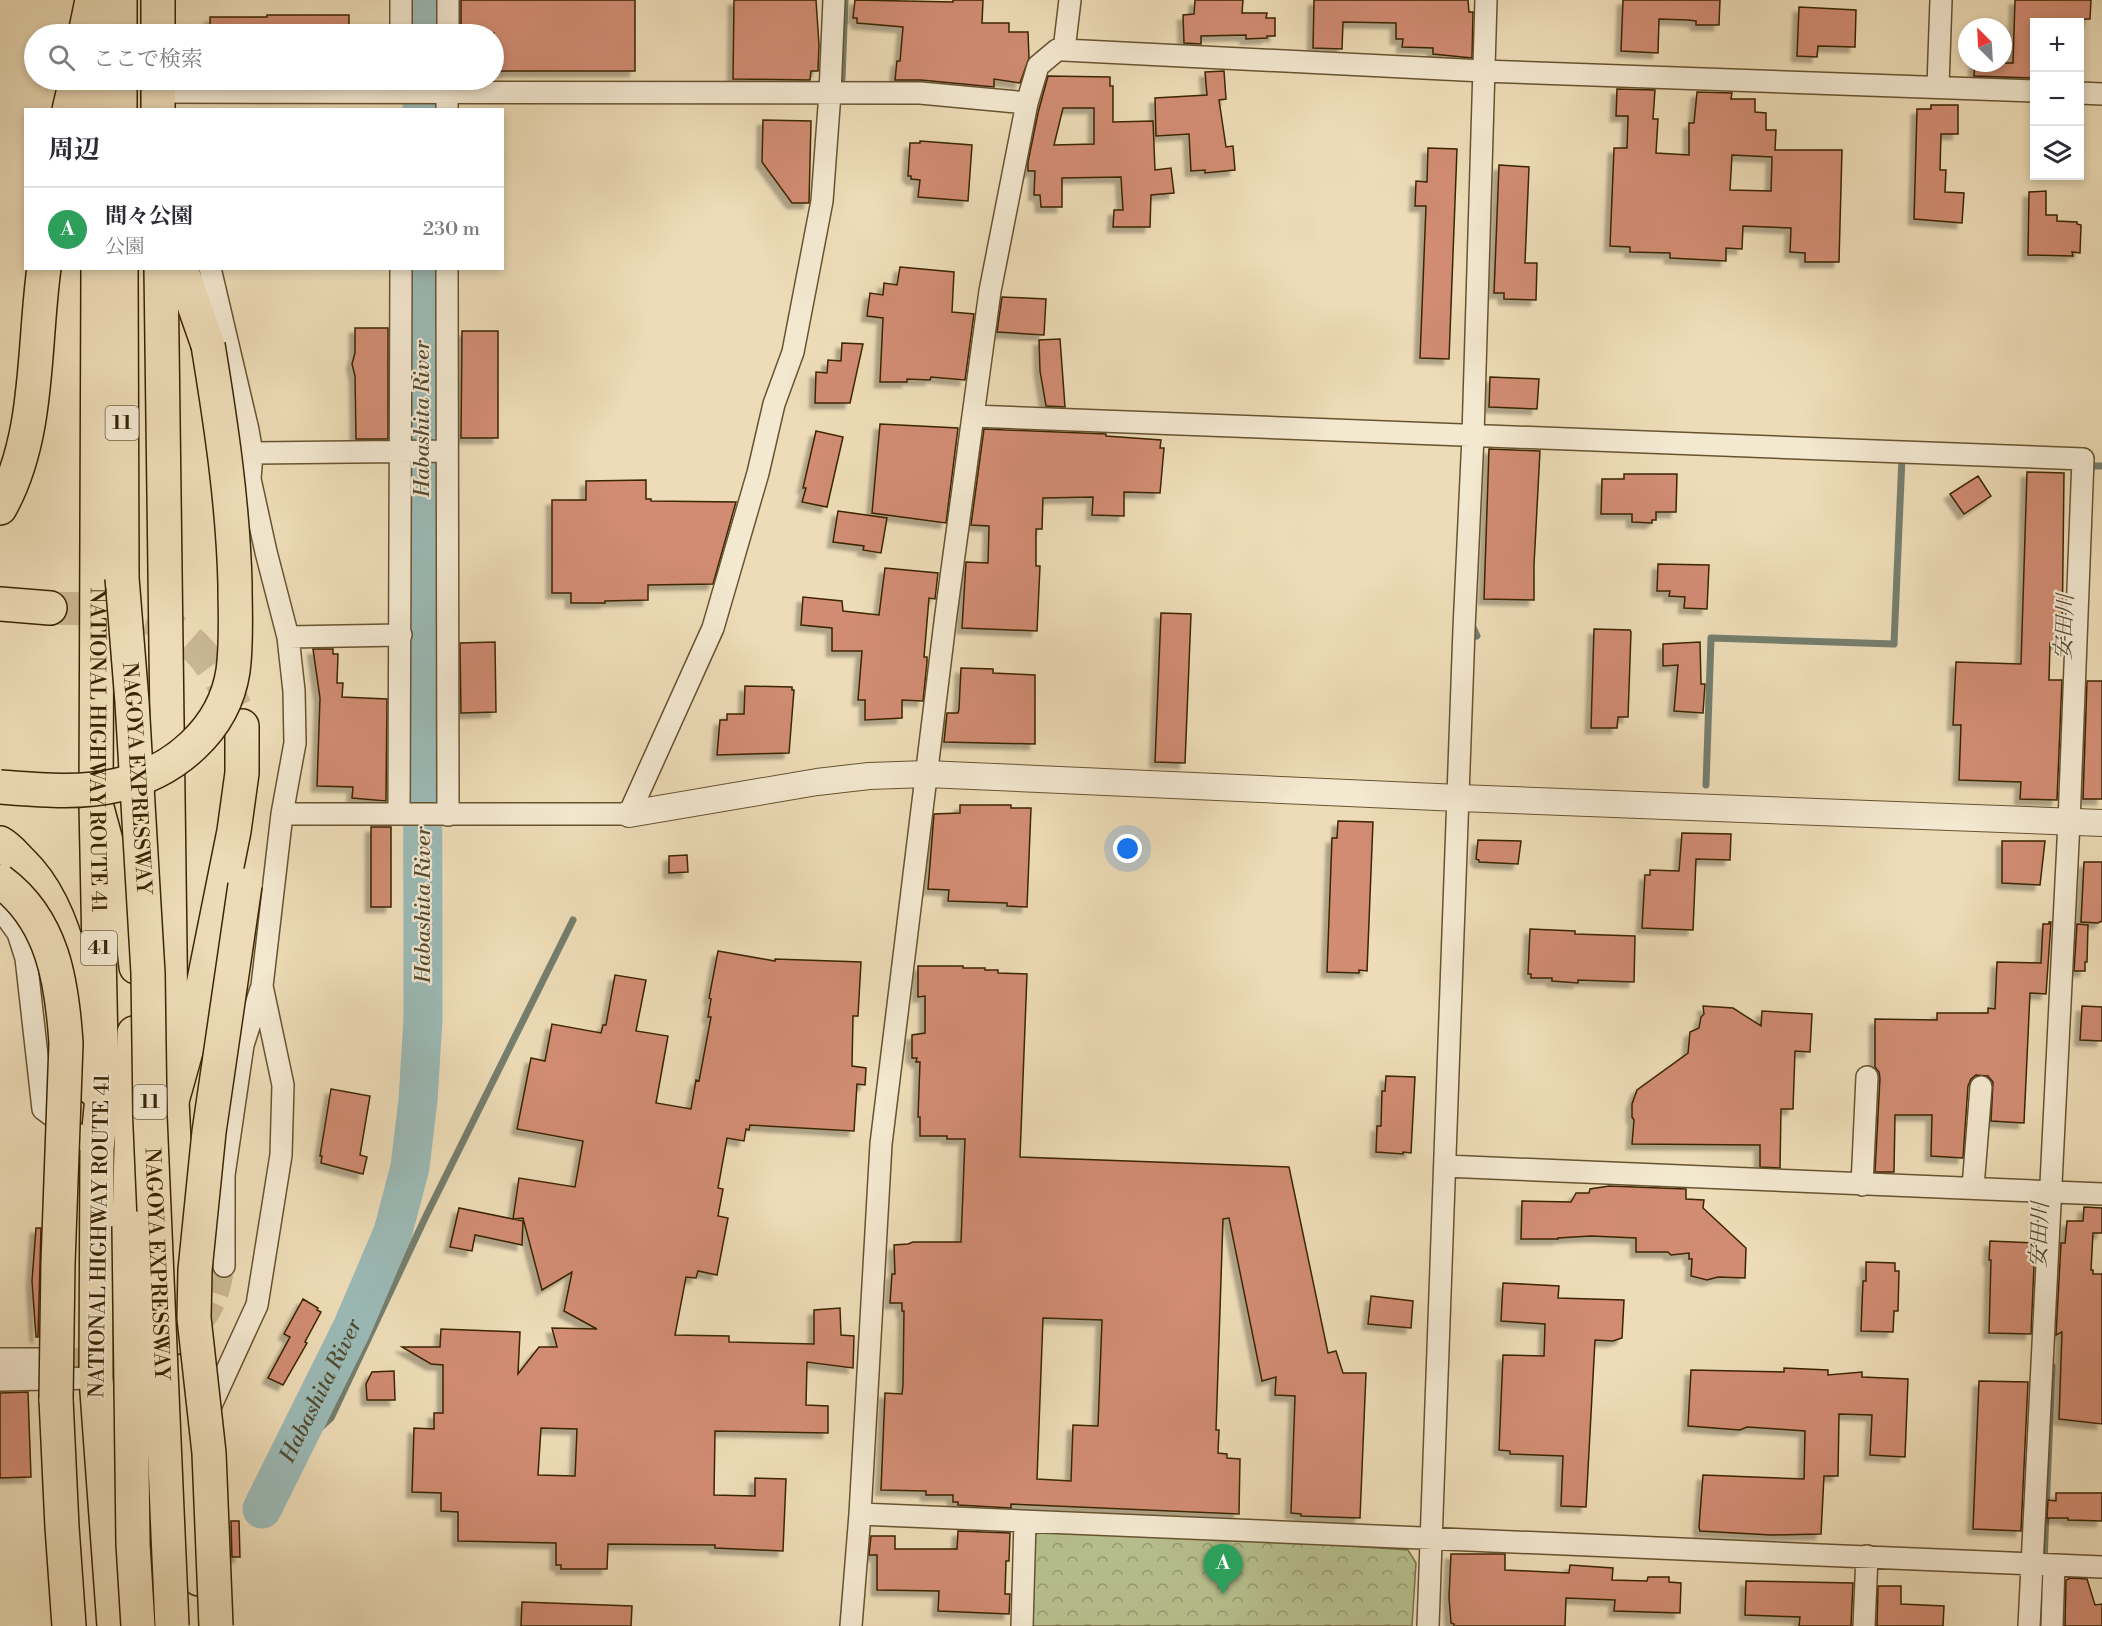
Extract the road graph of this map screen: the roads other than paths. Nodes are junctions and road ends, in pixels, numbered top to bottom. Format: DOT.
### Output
graph roads {
  1 [pos="92,0"];
  2 [pos="99,0"];
  3 [pos="120,0"];
  4 [pos="158,0"];
  5 [pos="401,0"];
  6 [pos="448,0"];
  7 [pos="834,0"];
  8 [pos="1070,0"];
  9 [pos="1486,0"];
  10 [pos="1941,0"];
  11 [pos="87,24"];
  12 [pos="99,24"];
  13 [pos="120,24"];
  14 [pos="158,24"];
  15 [pos="401,24"];
  16 [pos="448,24"];
  17 [pos="1064,50"];
  18 [pos="1483,71"];
  19 [pos="1938,86"];
  20 [pos="74,90"];
  21 [pos="99,90"];
  22 [pos="120,90"];
  23 [pos="2030,91"];
  24 [pos="830,93"];
  25 [pos="2084,93"];
  26 [pos="158,94"];
  27 [pos="402,94"];
  28 [pos="447,94"];
  29 [pos="2102,94"];
  30 [pos="1028,103"];
  31 [pos="69,108"];
  32 [pos="99,108"];
  33 [pos="120,108"];
  34 [pos="44,270"];
  35 [pos="98,270"];
  36 [pos="121,270"];
  37 [pos="161,270"];
  38 [pos="182,270"];
  39 [pos="210,270"];
  40 [pos="401,270"];
  41 [pos="447,270"];
  42 [pos="973,416"];
  43 [pos="1473,436"];
  44 [pos="447,451"];
  45 [pos="399,452"];
  46 [pos="252,453"];
  47 [pos="0,508"];
  48 [pos="0,604"];
  49 [pos="50,608"];
  50 [pos="401,635"];
  51 [pos="288,637"];
  52 [pos="927,774"];
  53 [pos="0,787"];
  54 [pos="1459,798"];
  55 [pos="96,804"];
  56 [pos="399,813"];
  57 [pos="282,814"];
  58 [pos="629,814"];
  59 [pos="448,816"];
  60 [pos="2069,822"];
  61 [pos="2102,823"];
  62 [pos="0,843"];
  63 [pos="0,881"];
  64 [pos="0,908"];
  65 [pos="262,986"];
  66 [pos="1867,1077"];
  67 [pos="1981,1087"];
  68 [pos="102,1097"];
  69 [pos="172,1101"];
  70 [pos="97,1149"];
  71 [pos="1445,1166"];
  72 [pos="1862,1185"];
  73 [pos="1973,1187"];
  74 [pos="2059,1192"];
  75 [pos="2102,1194"];
  76 [pos="224,1266"];
  77 [pos="0,1359"];
  78 [pos="61,1359"];
  79 [pos="96,1378"];
  80 [pos="0,1380"];
  81 [pos="190,1448"];
  82 [pos="860,1514"];
  83 [pos="1025,1522"];
  84 [pos="1430,1539"];
  85 [pos="1867,1556"];
  86 [pos="2031,1564"];
  87 [pos="2054,1565"];
  88 [pos="2102,1568"];
  89 [pos="69,1626"];
  90 [pos="114,1626"];
  91 [pos="138,1626"];
  92 [pos="172,1626"];
  93 [pos="202,1626"];
  94 [pos="216,1626"];
  95 [pos="850,1626"];
  96 [pos="1022,1626"];
  97 [pos="1428,1626"];
  98 [pos="1864,1626"];
  99 [pos="2029,1626"];
  100 [pos="2052,1626"];
  1 -- 11 [label="highway"];
  2 -- 12 [label="highway"];
  3 -- 13 [label="highway"];
  4 -- 14 [label="highway"];
  5 -- 15 [label="street"];
  6 -- 16 [label="street"];
  7 -- 24 [label="street"];
  8 -- 17 [label="street"];
  9 -- 18 [label="street"];
  10 -- 19 [label="street"];
  17 -- 18 [label="street"];
  17 -- 30 [label="street"];
  18 -- 19 [label="street"];
  18 -- 43 [label="street"];
  19 -- 23 [label="street"];
  20 -- 31 [label="highway"];
  21 -- 32 [label="highway"];
  22 -- 33 [label="highway"];
  24 -- 28 [label="street"];
  24 -- 30 [label="street"];
  24 -- 58 [label="street"];
  25 -- 29 [label="street"];
  26 -- 27 [label="street"];
  27 -- 28 [label="street"];
  30 -- 42 [label="street"];
  34 -- 47 [label="highway"];
  35 -- 55 [label="highway, NATIONAL HIGHWAY ROUTE 41 / 41"];
  36 -- 92 [label="highway, NAGOYA EXPRESSWAY / 11, bridge"];
  37 -- 69 [label="highway"];
  38 -- 53 [label="highway, bridge"];
  39 -- 46 [label="street"];
  40 -- 45 [label="street"];
  41 -- 44 [label="street"];
  42 -- 43 [label="street"];
  42 -- 52 [label="street"];
  43 -- 54 [label="street"];
  43 -- 60 [label="street"];
  44 -- 45 [label="street"];
  44 -- 59 [label="street"];
  45 -- 46 [label="street"];
  45 -- 50 [label="street"];
  46 -- 51 [label="street"];
  48 -- 49 [label="highway"];
  50 -- 51 [label="street"];
  50 -- 56 [label="street"];
  51 -- 57 [label="street"];
  52 -- 54 [label="street"];
  52 -- 58 [label="street"];
  52 -- 82 [label="street"];
  54 -- 60 [label="street"];
  54 -- 71 [label="street"];
  55 -- 68 [label="highway, NATIONAL HIGHWAY ROUTE 41 / 41"];
  55 -- 91 [label="highway, bridge"];
  56 -- 57 [label="street"];
  56 -- 59 [label="street"];
  57 -- 65 [label="street"];
  58 -- 59 [label="street"];
  60 -- 61 [label="street"];
  60 -- 74 [label="street"];
  62 -- 68 [label="highway"];
  63 -- 89 [label="highway, bridge"];
  64 -- 70 [label="street"];
  65 -- 76 [label="street"];
  65 -- 81 [label="street"];
  66 -- 72 [label="street"];
  67 -- 73 [label="street"];
  68 -- 70 [label="highway, NATIONAL HIGHWAY ROUTE 41 / 41"];
  69 -- 81 [label="highway"];
  69 -- 94 [label="highway, bridge"];
  70 -- 79 [label="highway, NATIONAL HIGHWAY ROUTE 41 / 41"];
  71 -- 72 [label="street"];
  71 -- 84 [label="street"];
  72 -- 73 [label="street"];
  73 -- 74 [label="street"];
  74 -- 75 [label="street"];
  74 -- 86 [label="street"];
  77 -- 78 [label="street"];
  79 -- 80 [label="street"];
  79 -- 90 [label="highway, NATIONAL HIGHWAY ROUTE 41 / 41"];
  81 -- 93 [label="highway"];
  82 -- 83 [label="street"];
  82 -- 95 [label="street"];
  83 -- 84 [label="street"];
  83 -- 96 [label="street"];
  84 -- 85 [label="street"];
  84 -- 97 [label="street"];
  85 -- 86 [label="street"];
  85 -- 98 [label="street"];
  86 -- 87 [label="street"];
  86 -- 99 [label="street"];
  87 -- 88 [label="street"];
  87 -- 100 [label="street"];
}
